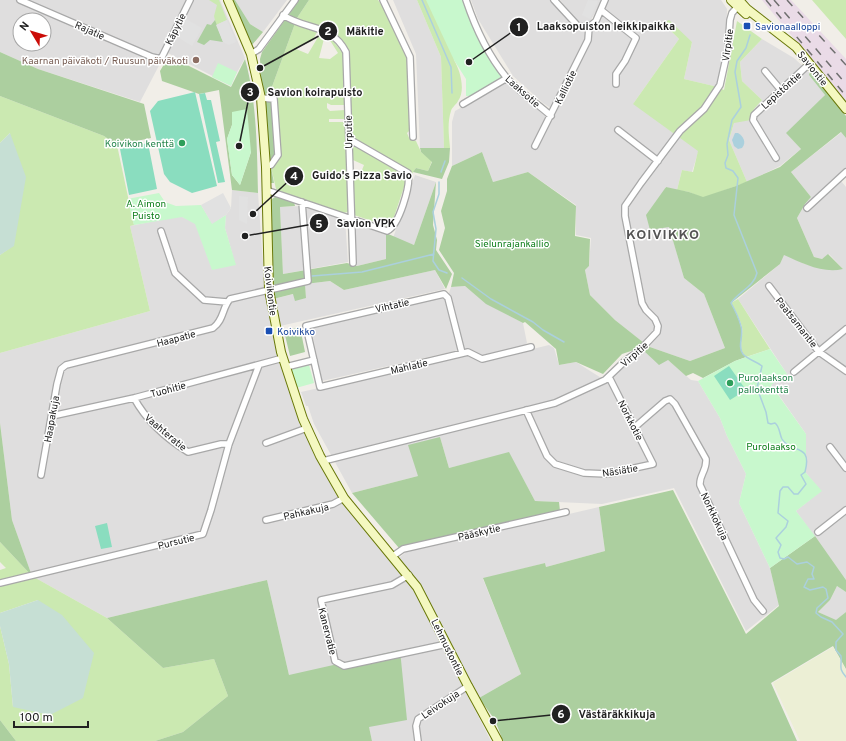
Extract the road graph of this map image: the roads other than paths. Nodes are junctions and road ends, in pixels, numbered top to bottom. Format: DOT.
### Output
graph roads {
  1 [pos="20,0"];
  2 [pos="190,0"];
  3 [pos="228,0"];
  4 [pos="295,0"];
  5 [pos="383,0"];
  6 [pos="466,0"];
  7 [pos="554,0"];
  8 [pos="605,0"];
  9 [pos="731,0"];
  10 [pos="739,4"];
  11 [pos="601,10"];
  12 [pos="284,15"];
  13 [pos="589,27"];
  14 [pos="250,54"];
  15 [pos="161,59"];
  16 [pos="809,64"];
  17 [pos="765,72"];
  18 [pos="507,78"];
  19 [pos="616,84"];
  20 [pos="780,89"];
  21 [pos="261,98"];
  22 [pos="464,104"];
  23 [pos="846,109"];
  24 [pos="551,116"];
  25 [pos="618,130"];
  26 [pos="413,137"];
  27 [pos="348,139"];
  28 [pos="535,146"];
  29 [pos="776,158"];
  30 [pos="658,161"];
  31 [pos="266,167"];
  32 [pos="846,172"];
  33 [pos="266,190"];
  34 [pos="302,202"];
  35 [pos="806,208"];
  36 [pos="351,218"];
  37 [pos="161,231"];
  38 [pos="353,263"];
  39 [pos="769,286"];
  40 [pos="269,290"];
  41 [pos="227,302"];
  42 [pos="846,329"];
  43 [pos="531,347"];
  44 [pos="312,352"];
  45 [pos="820,352"];
  46 [pos="462,354"];
  47 [pos="283,358"];
  48 [pos="314,360"];
  49 [pos="66,365"];
  50 [pos="258,366"];
  51 [pos="286,367"];
  52 [pos="846,371"];
  53 [pos="794,372"];
  54 [pos="609,376"];
  55 [pos="134,398"];
  56 [pos="526,410"];
  57 [pos="52,416"];
  58 [pos="635,427"];
  59 [pos="307,428"];
  60 [pos="266,443"];
  61 [pos="229,444"];
  62 [pos="830,447"];
  63 [pos="323,462"];
  64 [pos="653,464"];
  65 [pos="846,468"];
  66 [pos="42,474"];
  67 [pos="344,498"];
  68 [pos="846,510"];
  69 [pos="566,512"];
  70 [pos="266,520"];
  71 [pos="818,532"];
  72 [pos="394,556"];
  73 [pos="409,575"];
  74 [pos="0,584"];
  75 [pos="763,610"];
  76 [pos="447,644"];
  77 [pos="468,686"];
  78 [pos="418,741"];
  79 [pos="498,741"];
  1 -- 15 [label="street, Rajatie"];
  2 -- 15 [label="street, Käpytie"];
  3 -- 14 [label="main road, Koivikontie"];
  4 -- 12 [label="street"];
  5 -- 26 [label="street"];
  6 -- 18 [label="street, Laaksotie"];
  7 -- 13 [label="street"];
  8 -- 11 [label="street"];
  9 -- 10 [label="main road, Saviontie"];
  10 -- 16 [label="main road, Saviontie"];
  10 -- 30 [label="street, Virpitie"];
  11 -- 13 [label="street"];
  11 -- 19 [label="street"];
  12 -- 14 [label="street"];
  12 -- 27 [label="street, Urputie"];
  13 -- 24 [label="street, Kalliotie"];
  14 -- 21 [label="main road, Koivikontie"];
  16 -- 20 [label="street, Lepistöntie"];
  16 -- 23 [label="main road, Saviontie"];
  17 -- 20 [label="street"];
  18 -- 22 [label="street"];
  18 -- 24 [label="street, Laaksotie"];
  20 -- 29 [label="street, Lepistöntie"];
  21 -- 31 [label="main road, Koivikontie"];
  21 -- 31 [label="street"];
  24 -- 28 [label="street, Kalliotie"];
  25 -- 30 [label="street"];
  27 -- 36 [label="street, Urputie"];
  27 -- 36 [label="street"];
  30 -- 54 [label="street, Virpitie"];
  31 -- 33 [label="main road, Koivikontie"];
  32 -- 35 [label="street"];
  33 -- 34 [label="street"];
  33 -- 40 [label="main road, Koivikontie"];
  34 -- 36 [label="street"];
  34 -- 40 [label="street"];
  36 -- 38 [label="street, Urputie"];
  37 -- 41 [label="street"];
  39 -- 45 [label="street, Paatsamantie"];
  40 -- 41 [label="street"];
  40 -- 47 [label="main road, Koivikontie"];
  41 -- 49 [label="street, Haapatie"];
  42 -- 45 [label="street"];
  43 -- 46 [label="street, Mahlatie"];
  44 -- 46 [label="street, Vihtatie"];
  44 -- 48 [label="street, Mahlatie"];
  45 -- 52 [label="street, Paatsamantie"];
  45 -- 53 [label="street"];
  46 -- 48 [label="street, Mahlatie"];
  47 -- 50 [label="street, Tuohitie"];
  47 -- 51 [label="main road, Koivikontie"];
  48 -- 51 [label="street"];
  49 -- 57 [label="street, Haapakuja"];
  50 -- 55 [label="street, Tuohitie"];
  50 -- 61 [label="street, Pursutie"];
  51 -- 59 [label="main road, Koivikontie"];
  54 -- 56 [label="street, Virpitie"];
  54 -- 58 [label="street, Norkkotie"];
  55 -- 57 [label="street, Tuohitie"];
  55 -- 61 [label="street, Vaahteratie"];
  56 -- 63 [label="street, Virpitie"];
  56 -- 64 [label="street, Näsiätie"];
  57 -- 66 [label="street, Haapakuja"];
  58 -- 64 [label="street, Norkkotie"];
  58 -- 75 [label="street, Norkkokuja"];
  59 -- 60 [label="street"];
  59 -- 63 [label="main road, Koivikontie"];
  61 -- 74 [label="street, Pursutie"];
  62 -- 65 [label="street"];
  63 -- 67 [label="main road, Koivikontie"];
  67 -- 70 [label="street, Pahkakuja"];
  67 -- 72 [label="main road, Koivikontie"];
  68 -- 71 [label="street"];
  69 -- 72 [label="street, Pääskytie"];
  72 -- 73 [label="main road, Lehmustontie"];
  73 -- 76 [label="main road, Lehmustontie"];
  73 -- 76 [label="street, Kanervatie"];
  76 -- 77 [label="main road, Lehmustontie"];
  77 -- 78 [label="street, Leivokuja"];
  77 -- 79 [label="main road, Lehmustontie"];
}
